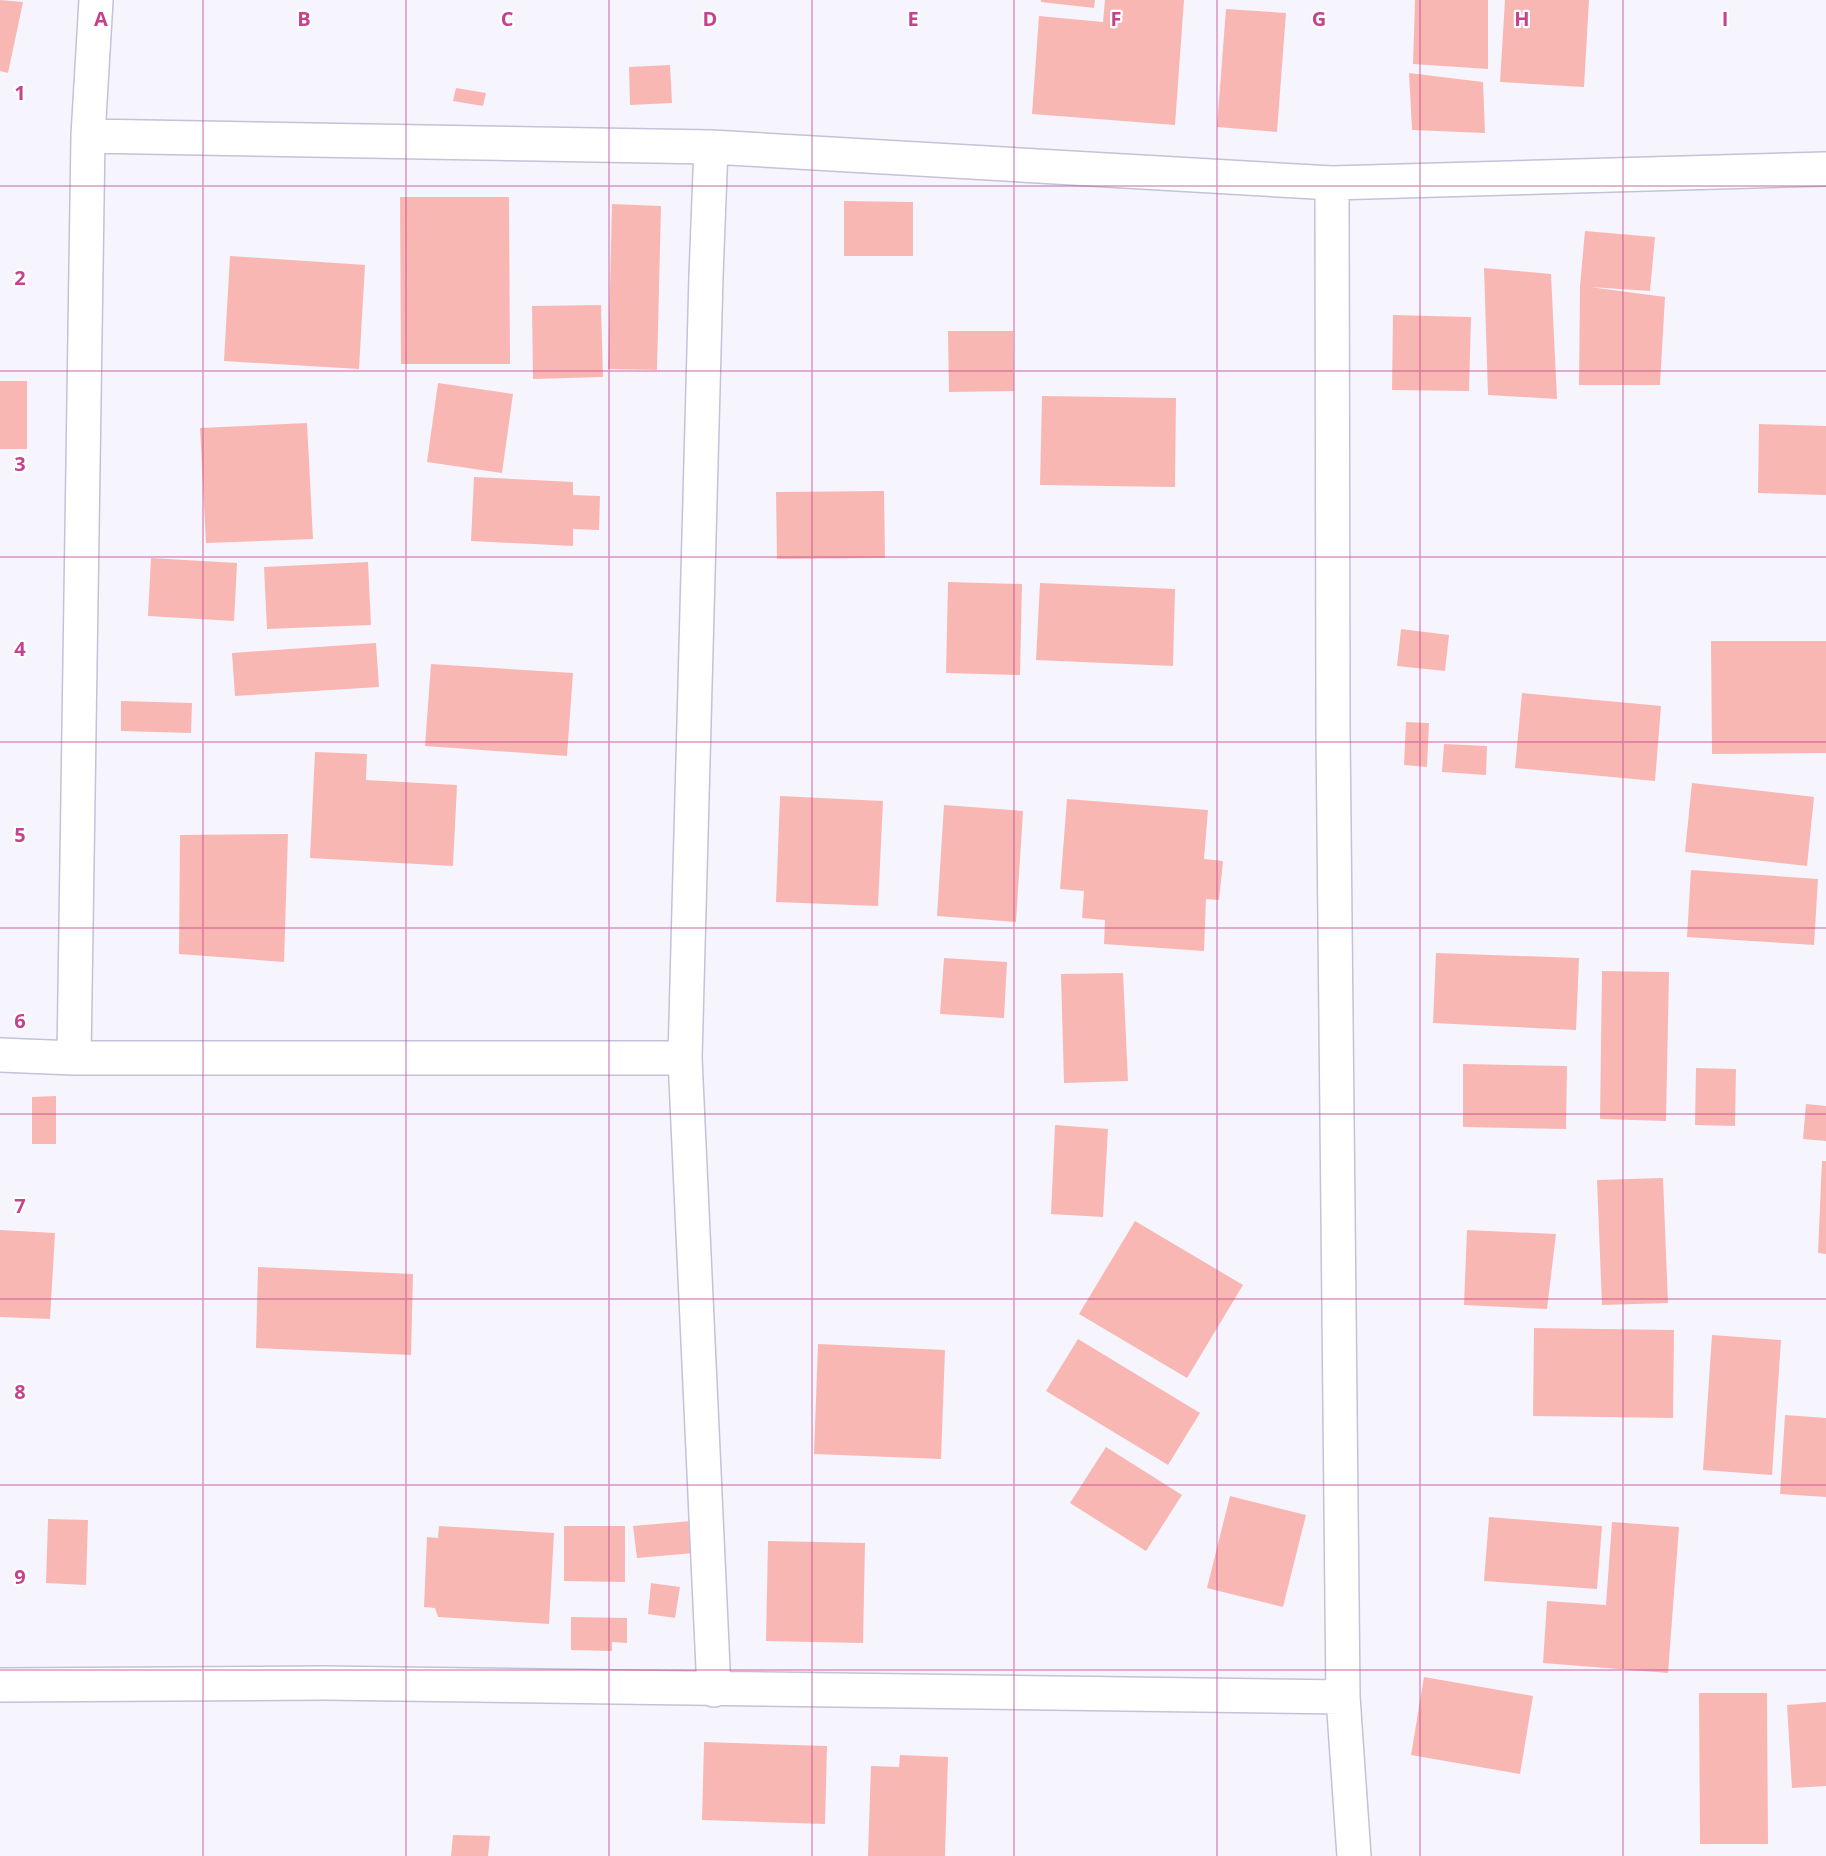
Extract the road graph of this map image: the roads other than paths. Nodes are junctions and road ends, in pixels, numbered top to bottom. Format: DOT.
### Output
graph roads {
  1 [pos="96,0"];
  2 [pos="88,136"];
  3 [pos="711,147"];
  4 [pos="1826,169"];
  5 [pos="1332,183"];
  6 [pos="0,1055"];
  7 [pos="74,1058"];
  8 [pos="685,1058"];
  9 [pos="0,1685"];
  10 [pos="714,1690"];
  11 [pos="1343,1698"];
  12 [pos="1354,1856"];
  1 -- 2 [label="street"];
  2 -- 3 [label="street"];
  2 -- 7 [label="street"];
  3 -- 5 [label="street"];
  3 -- 8 [label="street"];
  4 -- 5 [label="street"];
  5 -- 11 [label="street"];
  6 -- 7 [label="street"];
  7 -- 8 [label="street"];
  8 -- 10 [label="street"];
  9 -- 10 [label="street"];
  10 -- 11 [label="street"];
  11 -- 12 [label="street"];
}
